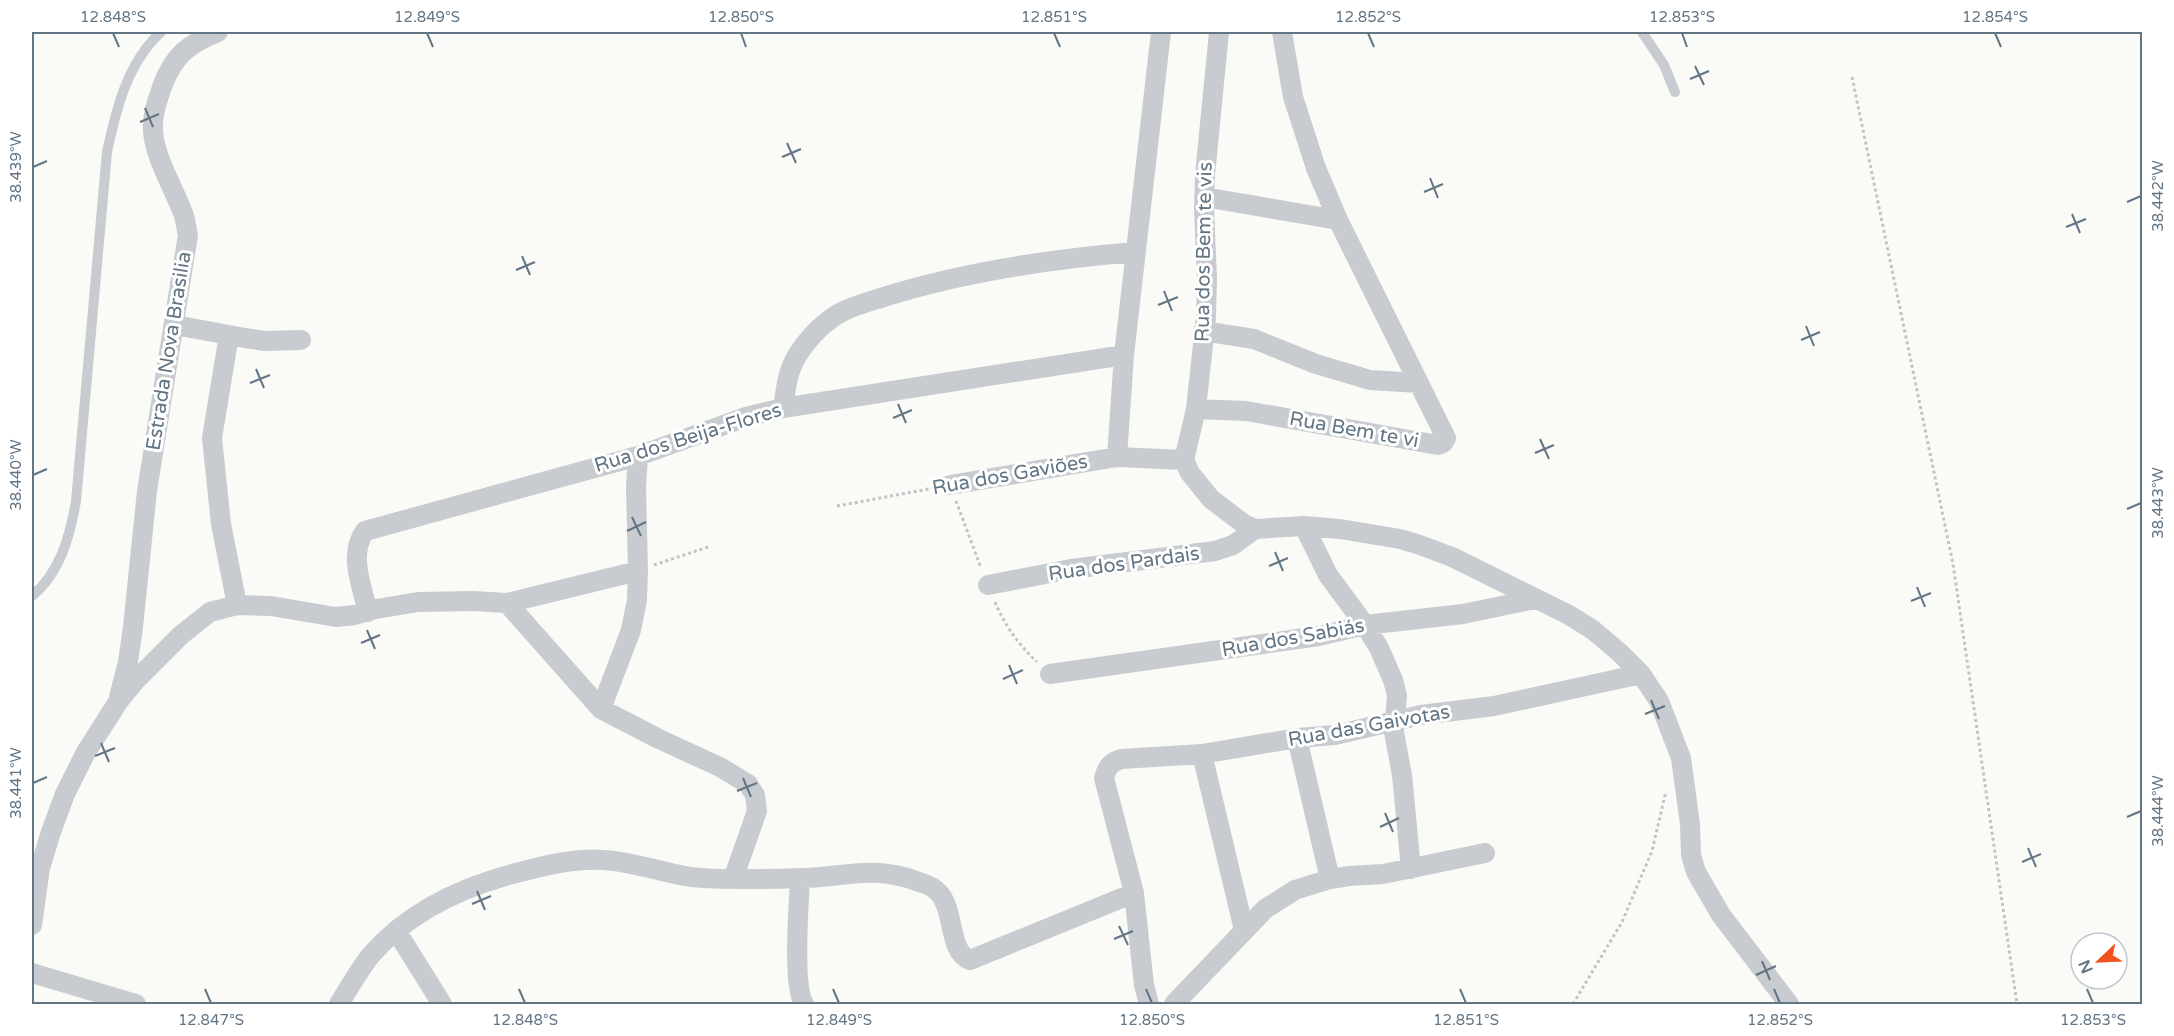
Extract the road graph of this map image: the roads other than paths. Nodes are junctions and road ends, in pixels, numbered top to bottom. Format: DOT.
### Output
graph roads {
  1 [pos="161,32"];
  2 [pos="218,32"];
  3 [pos="1161,32"];
  4 [pos="1219,32"];
  5 [pos="1282,32"];
  6 [pos="1642,32"];
  7 [pos="1676,92"];
  8 [pos="1204,197"];
  9 [pos="1338,220"];
  10 [pos="1135,252"];
  11 [pos="175,325"];
  12 [pos="1203,330"];
  13 [pos="229,335"];
  14 [pos="302,340"];
  15 [pos="1124,355"];
  16 [pos="1419,383"];
  17 [pos="783,408"];
  18 [pos="1196,409"];
  19 [pos="638,456"];
  20 [pos="1117,457"];
  21 [pos="1184,460"];
  22 [pos="950,485"];
  23 [pos="1304,526"];
  24 [pos="1255,529"];
  25 [pos="638,571"];
  26 [pos="988,585"];
  27 [pos="32,596"];
  28 [pos="1535,599"];
  29 [pos="507,603"];
  30 [pos="237,605"];
  31 [pos="368,612"];
  32 [pos="1365,625"];
  33 [pos="1050,674"];
  34 [pos="1641,674"];
  35 [pos="118,702"];
  36 [pos="601,709"];
  37 [pos="1394,722"];
  38 [pos="1297,738"];
  39 [pos="1202,754"];
  40 [pos="1485,853"];
  41 [pos="1411,868"];
  42 [pos="800,878"];
  43 [pos="734,879"];
  44 [pos="1330,879"];
  45 [pos="1134,893"];
  46 [pos="32,926"];
  47 [pos="1244,930"];
  48 [pos="397,932"];
  49 [pos="32,973"];
  50 [pos="136,1005"];
  51 [pos="339,1005"];
  52 [pos="442,1005"];
  53 [pos="804,1005"];
  54 [pos="1149,1005"];
  55 [pos="1174,1005"];
  56 [pos="1789,1005"];
  1 -- 27 [label="lane"];
  2 -- 11 [label="street, Estrada Nova Brasilia"];
  3 -- 10 [label="street"];
  4 -- 8 [label="street, Rua dos Bem te vis"];
  5 -- 9 [label="street, Rua Bem te vi"];
  6 -- 7 [label="lane"];
  8 -- 9 [label="street"];
  8 -- 12 [label="street, Rua dos Bem te vis"];
  9 -- 16 [label="street, Rua Bem te vi"];
  10 -- 15 [label="street"];
  10 -- 17 [label="street"];
  11 -- 13 [label="street"];
  11 -- 35 [label="street, Estrada Nova Brasilia"];
  12 -- 16 [label="street"];
  12 -- 18 [label="street, Rua dos Bem te vis"];
  13 -- 14 [label="street"];
  13 -- 30 [label="street"];
  15 -- 17 [label="street, Rua dos Beija-Flores"];
  15 -- 20 [label="street"];
  16 -- 18 [label="street, Rua Bem te vi"];
  17 -- 19 [label="street, Rua dos Beija-Flores"];
  18 -- 21 [label="street, Rua dos Bem te vis"];
  19 -- 25 [label="street"];
  19 -- 31 [label="street, Rua dos Beija-Flores"];
  20 -- 21 [label="street, Rua dos Gaviões"];
  20 -- 22 [label="street, Rua dos Gaviões"];
  21 -- 24 [label="street"];
  23 -- 24 [label="street"];
  23 -- 28 [label="street"];
  23 -- 32 [label="street"];
  24 -- 26 [label="street, Rua dos Pardais"];
  25 -- 29 [label="street"];
  25 -- 36 [label="street"];
  28 -- 32 [label="street, Rua dos Sabiás"];
  28 -- 34 [label="street"];
  29 -- 31 [label="street"];
  29 -- 36 [label="street"];
  30 -- 31 [label="street"];
  30 -- 35 [label="street"];
  32 -- 33 [label="street, Rua dos Sabiás"];
  32 -- 37 [label="street"];
  34 -- 37 [label="street, Rua das Gaivotas"];
  34 -- 56 [label="street"];
  35 -- 46 [label="street"];
  36 -- 43 [label="street"];
  37 -- 38 [label="street, Rua das Gaivotas"];
  37 -- 41 [label="street"];
  38 -- 39 [label="street, Rua das Gaivotas"];
  38 -- 44 [label="street"];
  39 -- 45 [label="street, Rua das Gaivotas"];
  39 -- 47 [label="street"];
  40 -- 41 [label="street"];
  41 -- 44 [label="street"];
  42 -- 43 [label="street"];
  42 -- 45 [label="street"];
  42 -- 53 [label="street"];
  43 -- 48 [label="street"];
  44 -- 47 [label="street"];
  45 -- 54 [label="street"];
  47 -- 55 [label="street"];
  48 -- 51 [label="street"];
  48 -- 52 [label="street"];
  49 -- 50 [label="street"];
}
